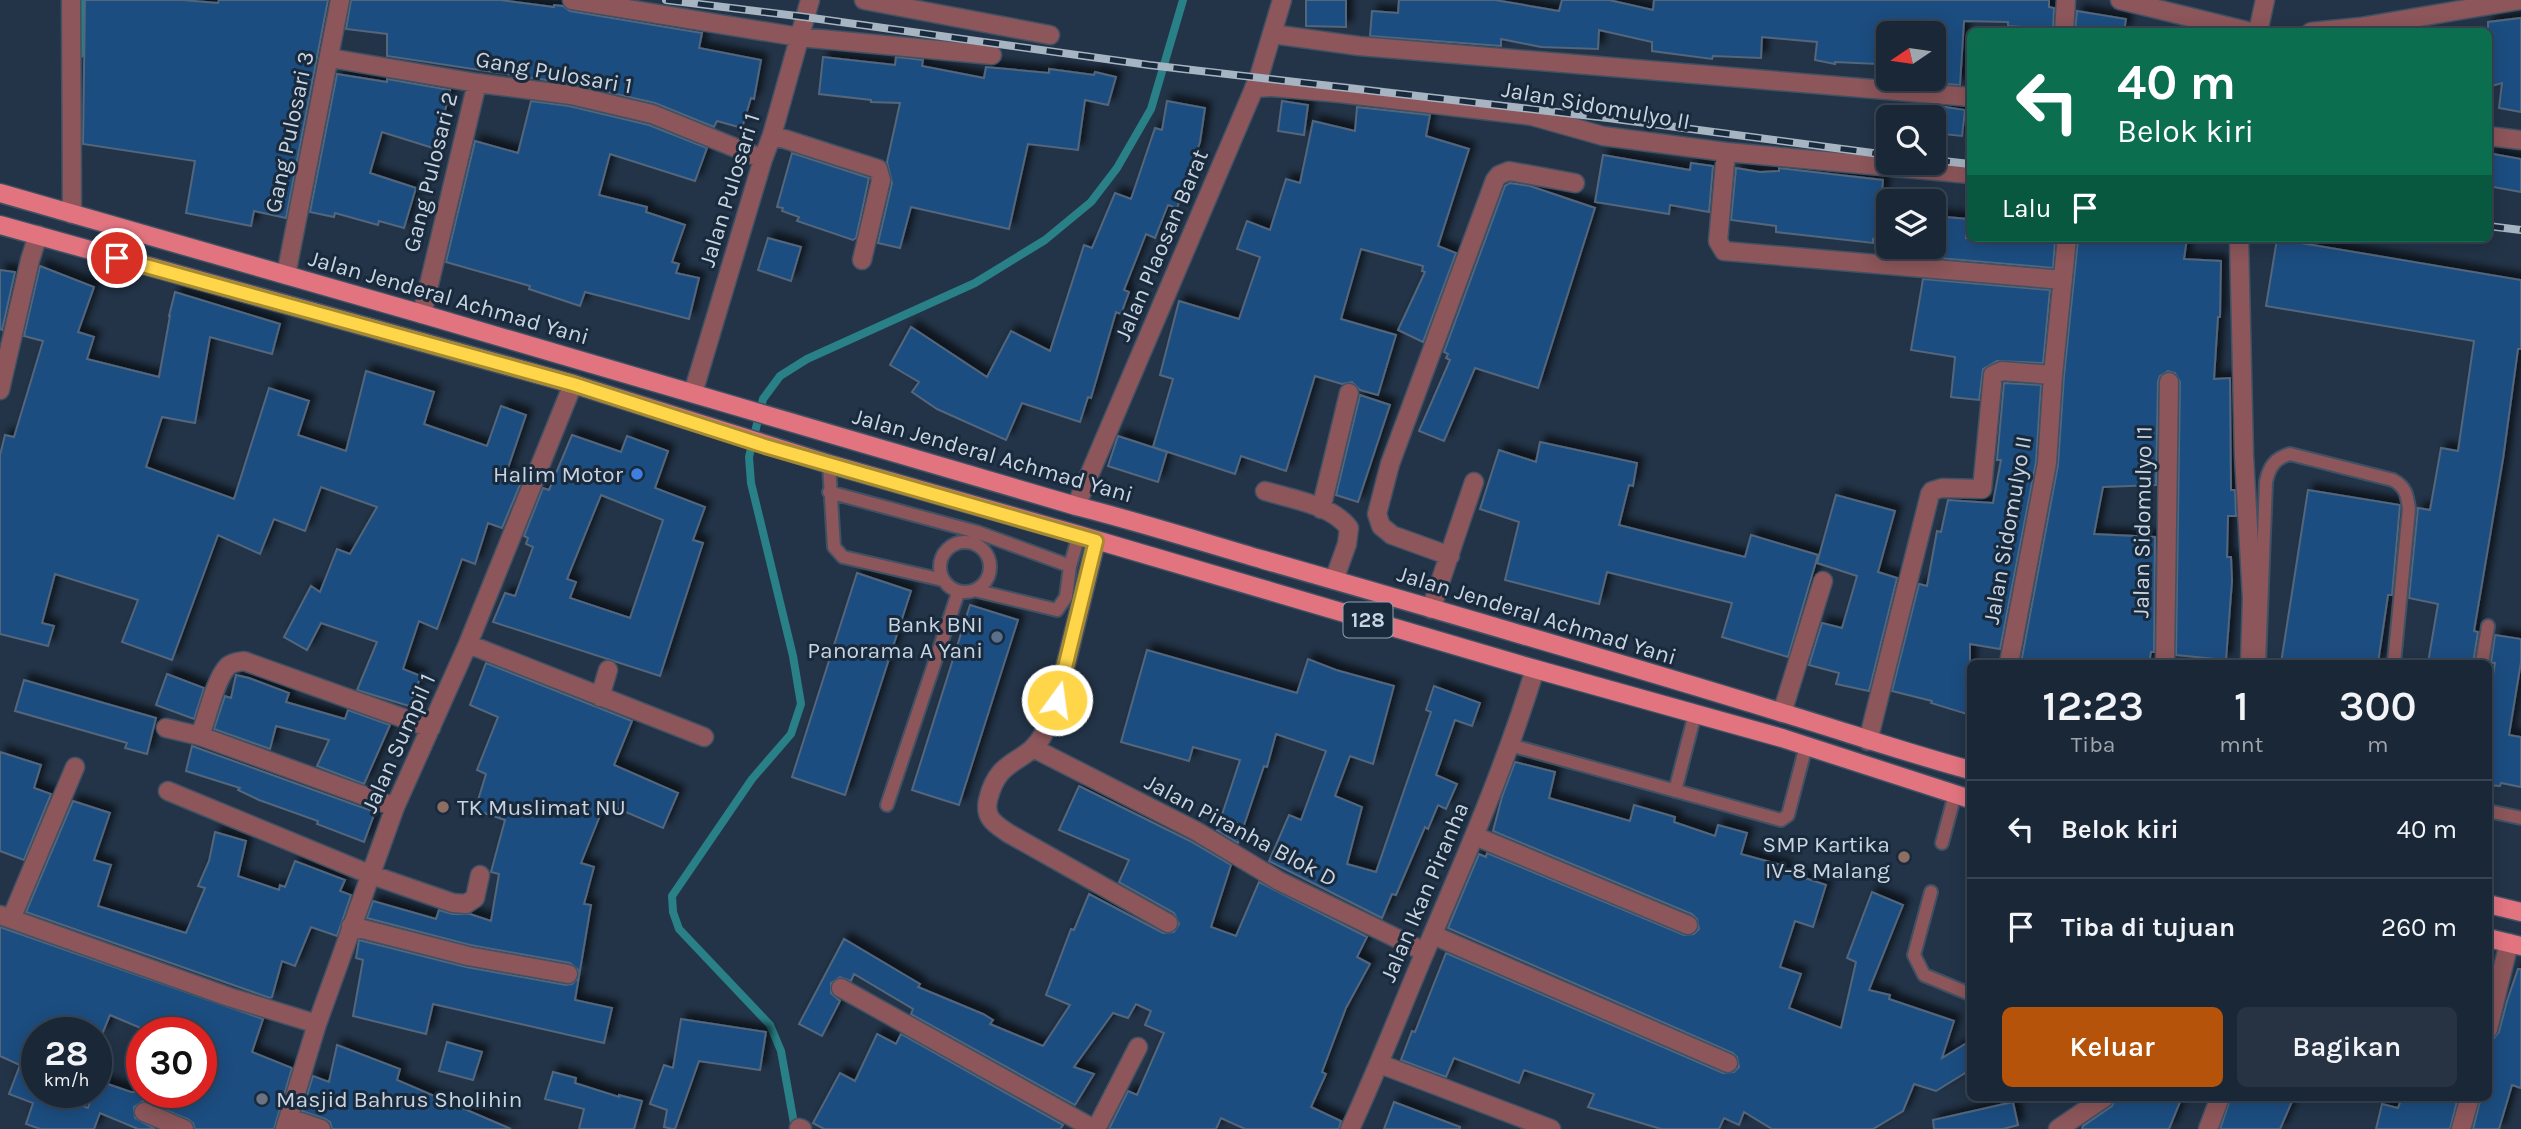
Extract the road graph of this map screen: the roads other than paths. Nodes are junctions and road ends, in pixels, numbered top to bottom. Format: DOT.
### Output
graph roads {
  1 [pos="71,0"];
  2 [pos="340,0"];
  3 [pos="572,0"];
  4 [pos="810,0"];
  5 [pos="864,0"];
  6 [pos="1282,0"];
  7 [pos="2066,0"];
  8 [pos="2120,0"];
  9 [pos="2265,0"];
  10 [pos="2520,0"];
  11 [pos="2064,28"];
  12 [pos="2235,28"];
  13 [pos="2259,28"];
  14 [pos="2350,28"];
  15 [pos="1272,34"];
  16 [pos="1050,35"];
  17 [pos="799,37"];
  18 [pos="992,55"];
  19 [pos="330,58"];
  20 [pos="477,83"];
  21 [pos="1254,88"];
  22 [pos="1967,97"];
  23 [pos="772,135"];
  24 [pos="2492,136"];
  25 [pos="2521,140"];
  26 [pos="1726,152"];
  27 [pos="763,159"];
  28 [pos="1967,174"];
  29 [pos="1575,183"];
  30 [pos="0,194"];
  31 [pos="72,214"];
  32 [pos="0,225"];
  33 [pos="38,235"];
  34 [pos="2067,242"];
  35 [pos="2239,242"];
  36 [pos="862,260"];
  37 [pos="286,275"];
  38 [pos="2063,280"];
  39 [pos="422,314"];
  40 [pos="2053,375"];
  41 [pos="2169,382"];
  42 [pos="573,384"];
  43 [pos="0,390"];
  44 [pos="692,393"];
  45 [pos="1349,393"];
  46 [pos="829,464"];
  47 [pos="1474,482"];
  48 [pos="1265,491"];
  49 [pos="830,492"];
  50 [pos="1076,506"];
  51 [pos="985,509"];
  52 [pos="1321,509"];
  53 [pos="1079,535"];
  54 [pos="975,538"];
  55 [pos="1096,541"];
  56 [pos="1450,556"];
  57 [pos="1070,566"];
  58 [pos="943,580"];
  59 [pos="1334,580"];
  60 [pos="1823,581"];
  61 [pos="978,591"];
  62 [pos="958,593"];
  63 [pos="1431,609"];
  64 [pos="2488,626"];
  65 [pos="468,644"];
  66 [pos="2010,660"];
  67 [pos="2165,660"];
  68 [pos="2250,660"];
  69 [pos="2259,660"];
  70 [pos="2394,660"];
  71 [pos="2482,660"];
  72 [pos="1535,669"];
  73 [pos="608,670"];
  74 [pos="600,697"];
  75 [pos="1782,713"];
  76 [pos="1693,722"];
  77 [pos="166,728"];
  78 [pos="431,728"];
  79 [pos="200,736"];
  80 [pos="704,737"];
  81 [pos="1868,741"];
  82 [pos="1510,746"];
  83 [pos="1806,746"];
  84 [pos="1035,749"];
  85 [pos="75,767"];
  86 [pos="1967,770"];
  87 [pos="1675,790"];
  88 [pos="168,791"];
  89 [pos="1963,796"];
  90 [pos="887,806"];
  91 [pos="395,807"];
  92 [pos="2492,812"];
  93 [pos="2521,818"];
  94 [pos="1475,836"];
  95 [pos="1943,840"];
  96 [pos="369,874"];
  97 [pos="480,875"];
  98 [pos="1931,892"];
  99 [pos="2492,905"];
  100 [pos="2521,912"];
  101 [pos="5,917"];
  102 [pos="1168,923"];
  103 [pos="1688,925"];
  104 [pos="351,926"];
  105 [pos="2492,939"];
  106 [pos="1429,944"];
  107 [pos="2515,944"];
  108 [pos="568,974"];
  109 [pos="841,988"];
  110 [pos="1967,992"];
  111 [pos="2492,1016"];
  112 [pos="317,1024"];
  113 [pos="1138,1047"];
  114 [pos="1728,1063"];
  115 [pos="1380,1064"];
  116 [pos="2099,1101"];
  117 [pos="2218,1101"];
  118 [pos="2469,1101"];
  119 [pos="144,1112"];
  120 [pos="287,1124"];
  121 [pos="184,1129"];
  122 [pos="321,1129"];
  123 [pos="1095,1129"];
  124 [pos="1350,1129"];
  125 [pos="1551,1129"];
  126 [pos="2058,1129"];
  127 [pos="2208,1129"];
  128 [pos="2461,1129"];
  1 -- 31 [label="street"];
  2 -- 19 [label="street, Gang Pulosari 3"];
  3 -- 17 [label="street"];
  4 -- 17 [label="street, Jalan Pulosari 1"];
  5 -- 16 [label="street"];
  6 -- 15 [label="street, Jalan Plaosan Barat"];
  7 -- 11 [label="street"];
  8 -- 12 [label="street"];
  9 -- 13 [label="street"];
  10 -- 14 [label="street"];
  15 -- 21 [label="street, Jalan Plaosan Barat"];
  15 -- 22 [label="street"];
  17 -- 18 [label="street"];
  17 -- 23 [label="street, Jalan Pulosari 1"];
  19 -- 20 [label="street, Gang Pulosari 1"];
  19 -- 37 [label="street, Gang Pulosari 3"];
  20 -- 27 [label="street, Gang Pulosari 1"];
  20 -- 39 [label="street, Gang Pulosari 2"];
  21 -- 26 [label="street, Jalan Sidomulyo II"];
  21 -- 50 [label="street, Jalan Plaosan Barat"];
  23 -- 27 [label="street, Jalan Pulosari 1"];
  23 -- 36 [label="street"];
  24 -- 25 [label="street"];
  26 -- 28 [label="street, Jalan Sidomulyo II"];
  26 -- 38 [label="street"];
  27 -- 44 [label="street, Jalan Pulosari 1"];
  29 -- 56 [label="street"];
  30 -- 31 [label="main road, 128"];
  31 -- 37 [label="main road, Jalan Jenderal Achmad Yani / 128"];
  32 -- 33 [label="main road, 128"];
  33 -- 42 [label="main road, 128"];
  33 -- 43 [label="street"];
  34 -- 38 [label="street, Jalan Sidomulyo II"];
  35 -- 68 [label="street"];
  37 -- 39 [label="main road, Jalan Jenderal Achmad Yani / 128"];
  38 -- 40 [label="street, Jalan Sidomulyo II"];
  39 -- 44 [label="main road, Jalan Jenderal Achmad Yani / 128"];
  40 -- 66 [label="street, Jalan Sidomulyo II"];
  40 -- 81 [label="street"];
  41 -- 67 [label="street, Jalan Sidomulyo I1"];
  42 -- 46 [label="main road, 128"];
  42 -- 65 [label="street, Jalan Sumpil 1"];
  44 -- 50 [label="main road, Jalan Jenderal Achmad Yani / 128"];
  45 -- 52 [label="street"];
  46 -- 49 [label="lane"];
  46 -- 51 [label="main road, 128"];
  47 -- 56 [label="street"];
  48 -- 52 [label="street"];
  49 -- 54 [label="lane"];
  49 -- 58 [label="lane"];
  50 -- 59 [label="main road, Jalan Jenderal Achmad Yani / 128"];
  51 -- 53 [label="main road, 128"];
  51 -- 54 [label="lane"];
  52 -- 59 [label="street"];
  53 -- 55 [label="main road, 128"];
  53 -- 57 [label="lane"];
  54 -- 57 [label="lane"];
  54 -- 58 [label="lane"];
  54 -- 61 [label="lane"];
  55 -- 72 [label="main road, 128"];
  55 -- 84 [label="street"];
  56 -- 63 [label="street"];
  57 -- 61 [label="lane"];
  58 -- 62 [label="lane"];
  59 -- 63 [label="main road, Jalan Jenderal Achmad Yani / 128"];
  60 -- 75 [label="street"];
  61 -- 62 [label="lane"];
  62 -- 90 [label="lane"];
  63 -- 75 [label="main road, Jalan Jenderal Achmad Yani / 128"];
  64 -- 71 [label="lane"];
  65 -- 74 [label="street"];
  65 -- 78 [label="street, Jalan Sumpil 1"];
  69 -- 70 [label="lane"];
  72 -- 76 [label="main road, 128"];
  72 -- 82 [label="street, Jalan Ikan Piranha"];
  73 -- 74 [label="street"];
  74 -- 80 [label="street"];
  75 -- 81 [label="main road, Jalan Jenderal Achmad Yani / 128"];
  76 -- 83 [label="main road, 128"];
  76 -- 87 [label="lane"];
  77 -- 79 [label="street"];
  78 -- 79 [label="street"];
  78 -- 91 [label="street, Jalan Sumpil 1"];
  79 -- 91 [label="street"];
  81 -- 86 [label="main road, Jalan Jenderal Achmad Yani / 128"];
  82 -- 87 [label="lane"];
  82 -- 94 [label="street, Jalan Ikan Piranha"];
  83 -- 87 [label="lane"];
  83 -- 89 [label="main road, 128"];
  84 -- 102 [label="street"];
  84 -- 106 [label="street, Jalan Piranha Blok D"];
  85 -- 101 [label="street"];
  88 -- 96 [label="street"];
  89 -- 95 [label="lane"];
  91 -- 96 [label="street, Jalan Sumpil 1"];
  92 -- 93 [label="lane"];
  94 -- 103 [label="street"];
  94 -- 106 [label="street, Jalan Ikan Piranha"];
  96 -- 97 [label="street"];
  96 -- 104 [label="street, Jalan Sumpil 1"];
  98 -- 110 [label="lane"];
  99 -- 100 [label="main road"];
  101 -- 112 [label="street"];
  104 -- 108 [label="street"];
  104 -- 112 [label="street, Jalan Sumpil 1"];
  105 -- 107 [label="main road"];
  106 -- 114 [label="street, Jalan Piranha Blok D"];
  106 -- 115 [label="street, Jalan Ikan Piranha"];
  107 -- 111 [label="street"];
  109 -- 123 [label="street"];
  112 -- 120 [label="street, Jalan Sumpil 1"];
  113 -- 123 [label="street"];
  115 -- 124 [label="street, Jalan Ikan Piranha"];
  115 -- 125 [label="street"];
  116 -- 126 [label="street"];
  117 -- 127 [label="street"];
  118 -- 128 [label="street"];
  119 -- 121 [label="street"];
  120 -- 122 [label="street"];
}
